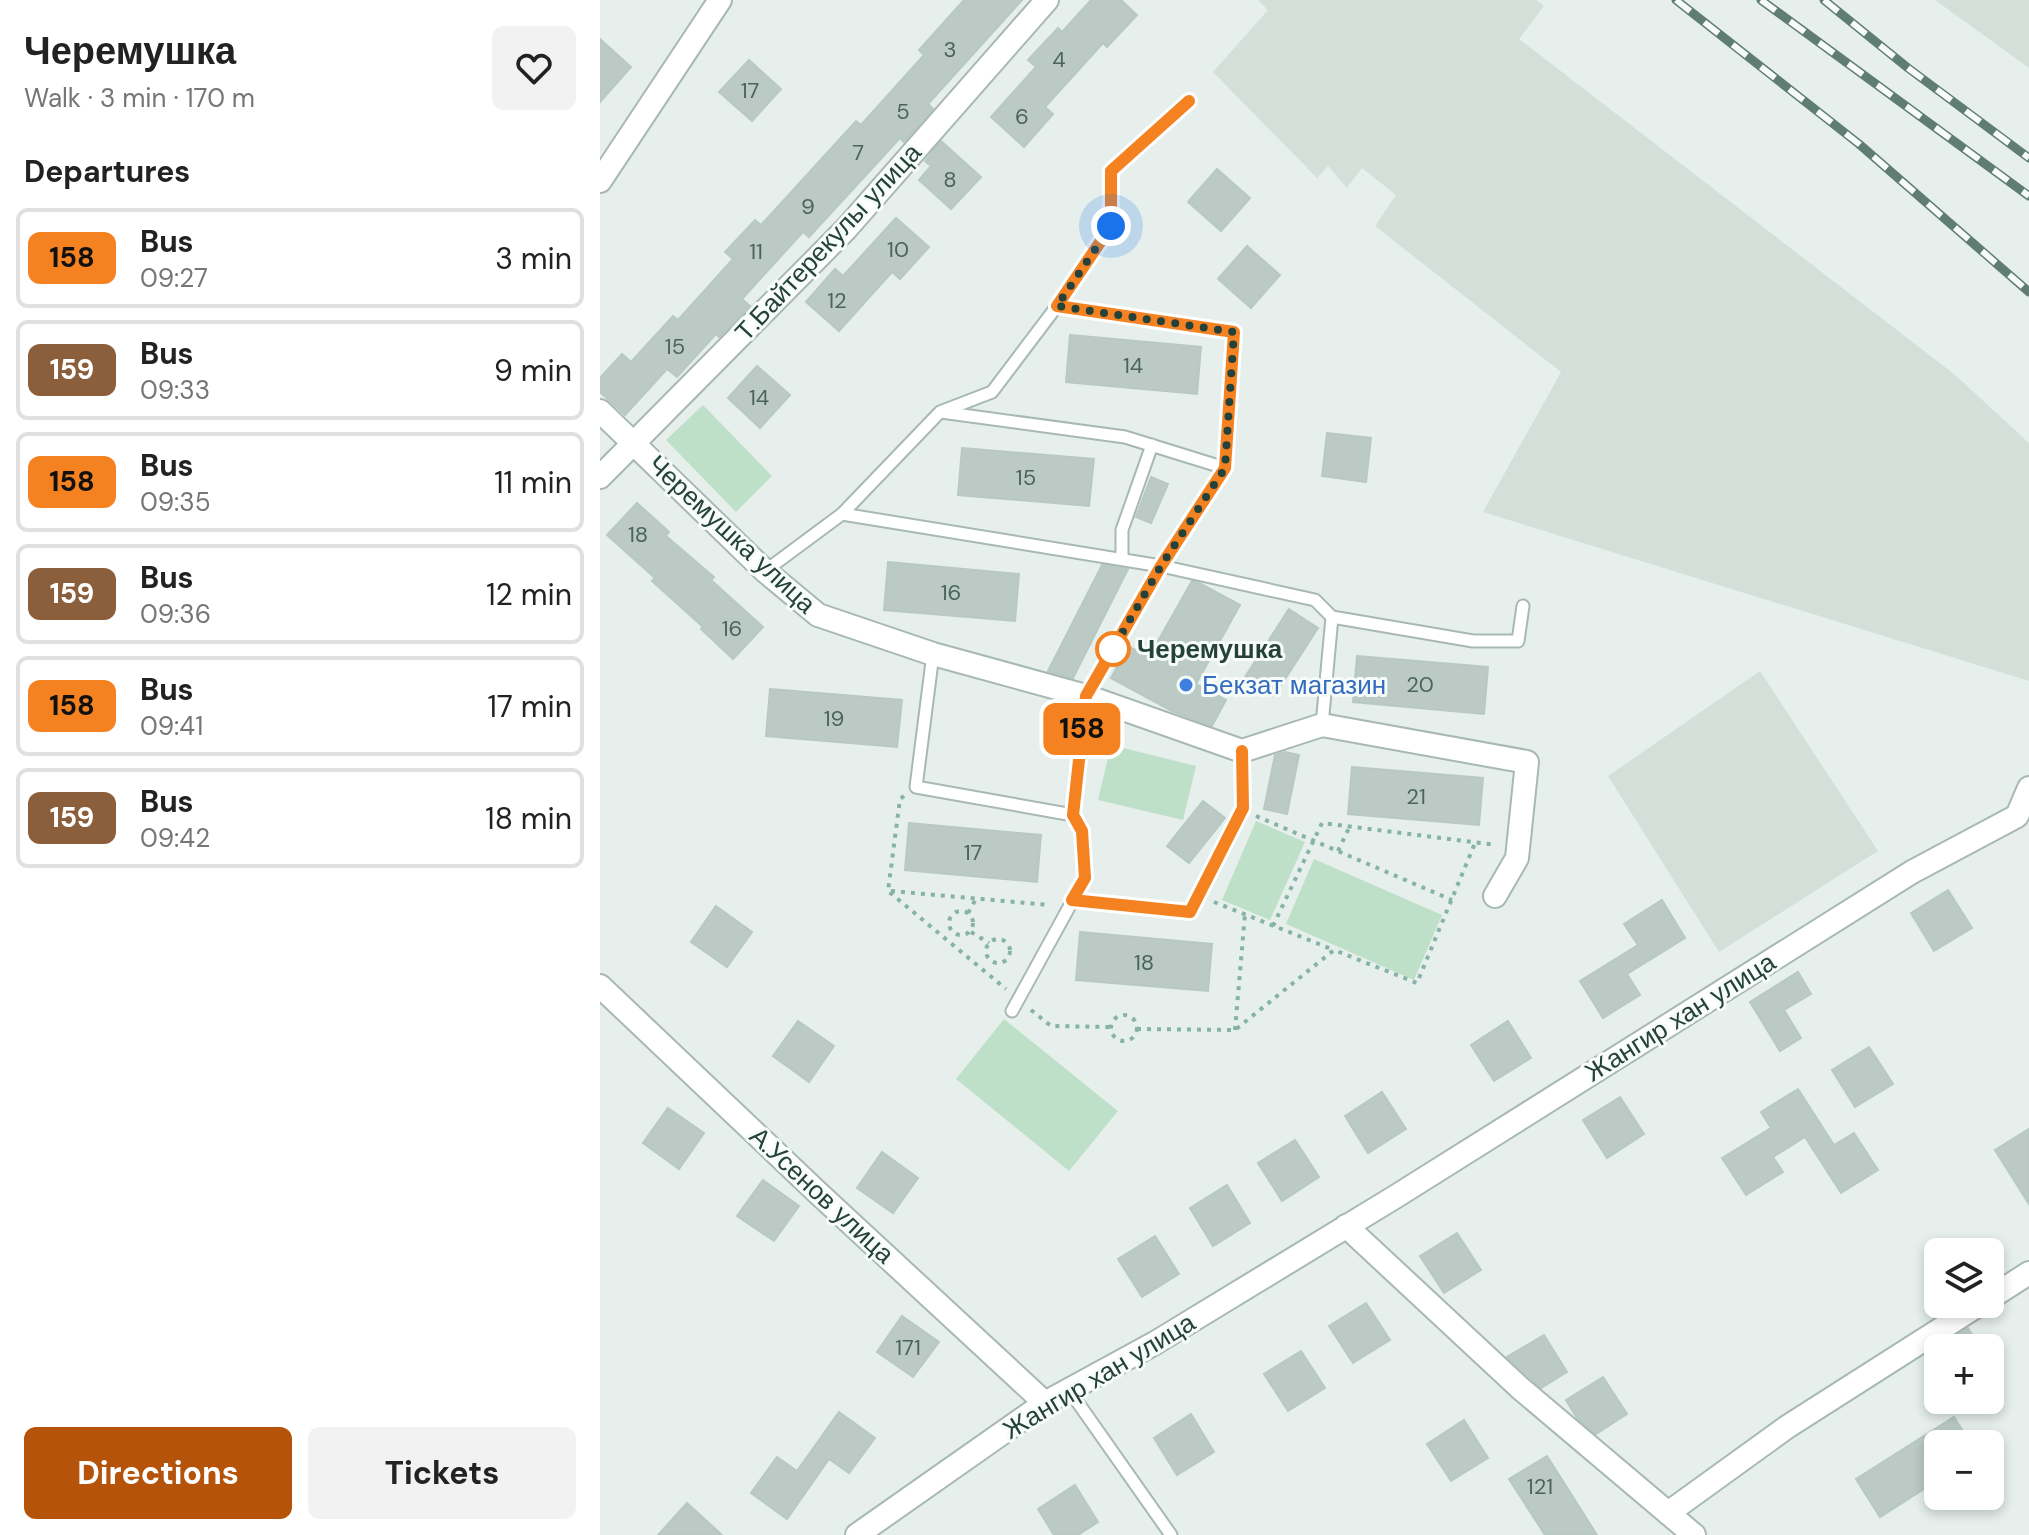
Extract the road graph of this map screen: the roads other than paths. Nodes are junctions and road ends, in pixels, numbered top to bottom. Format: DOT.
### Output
graph roads {
  1 [pos="720,0"];
  2 [pos="1047,0"];
  3 [pos="1189,101"];
  4 [pos="600,181"];
  5 [pos="1057,306"];
  6 [pos="600,411"];
  7 [pos="940,412"];
  8 [pos="635,443"];
  9 [pos="1152,445"];
  10 [pos="1225,468"];
  11 [pos="600,477"];
  12 [pos="842,514"];
  13 [pos="1122,559"];
  14 [pos="1161,566"];
  15 [pos="765,571"];
  16 [pos="1523,606"];
  17 [pos="1332,617"];
  18 [pos="933,654"];
  19 [pos="1086,696"];
  20 [pos="1322,725"];
  21 [pos="1242,751"];
  22 [pos="2029,788"];
  23 [pos="1073,815"];
  24 [pos="2023,823"];
  25 [pos="1495,896"];
  26 [pos="1070,903"];
  27 [pos="600,986"];
  28 [pos="1012,1011"];
  29 [pos="1346,1226"];
  30 [pos="2029,1273"];
  31 [pos="2004,1289"];
  32 [pos="1958,1318"];
  33 [pos="1069,1390"];
  34 [pos="1045,1403"];
  35 [pos="1668,1513"];
  36 [pos="869,1532"];
  37 [pos="1691,1534"];
  38 [pos="1171,1535"];
  1 -- 4 [label="street"];
  2 -- 8 [label="street, Т.Байтерекулы улица"];
  3 -- 5 [label="lane"];
  5 -- 7 [label="lane"];
  5 -- 10 [label="lane"];
  6 -- 8 [label="street, Черемушка улица"];
  7 -- 9 [label="lane"];
  7 -- 12 [label="lane"];
  8 -- 11 [label="street, Т.Байтерекулы улица"];
  8 -- 15 [label="street, Черемушка улица"];
  9 -- 10 [label="lane"];
  9 -- 13 [label="lane"];
  10 -- 14 [label="lane"];
  12 -- 13 [label="lane"];
  12 -- 15 [label="lane"];
  13 -- 14 [label="lane"];
  14 -- 17 [label="lane"];
  14 -- 19 [label="lane"];
  15 -- 18 [label="street, Черемушка улица"];
  16 -- 17 [label="lane"];
  17 -- 20 [label="lane"];
  18 -- 19 [label="street, Черемушка улица"];
  18 -- 23 [label="lane"];
  19 -- 21 [label="street, Черемушка улица"];
  19 -- 23 [label="lane"];
  20 -- 21 [label="street"];
  20 -- 25 [label="street"];
  21 -- 26 [label="lane"];
  22 -- 24 [label="street, Жангир хан улица"];
  23 -- 26 [label="lane"];
  24 -- 29 [label="street, Жангир хан улица"];
  26 -- 28 [label="lane"];
  27 -- 34 [label="street, А.Усенов улица"];
  29 -- 33 [label="street, Жангир хан улица"];
  29 -- 35 [label="street"];
  30 -- 31 [label="street"];
  32 -- 35 [label="street"];
  33 -- 34 [label="street, Жангир хан улица"];
  33 -- 38 [label="lane"];
  34 -- 36 [label="street, Жангир хан улица"];
  35 -- 37 [label="street"];
}
